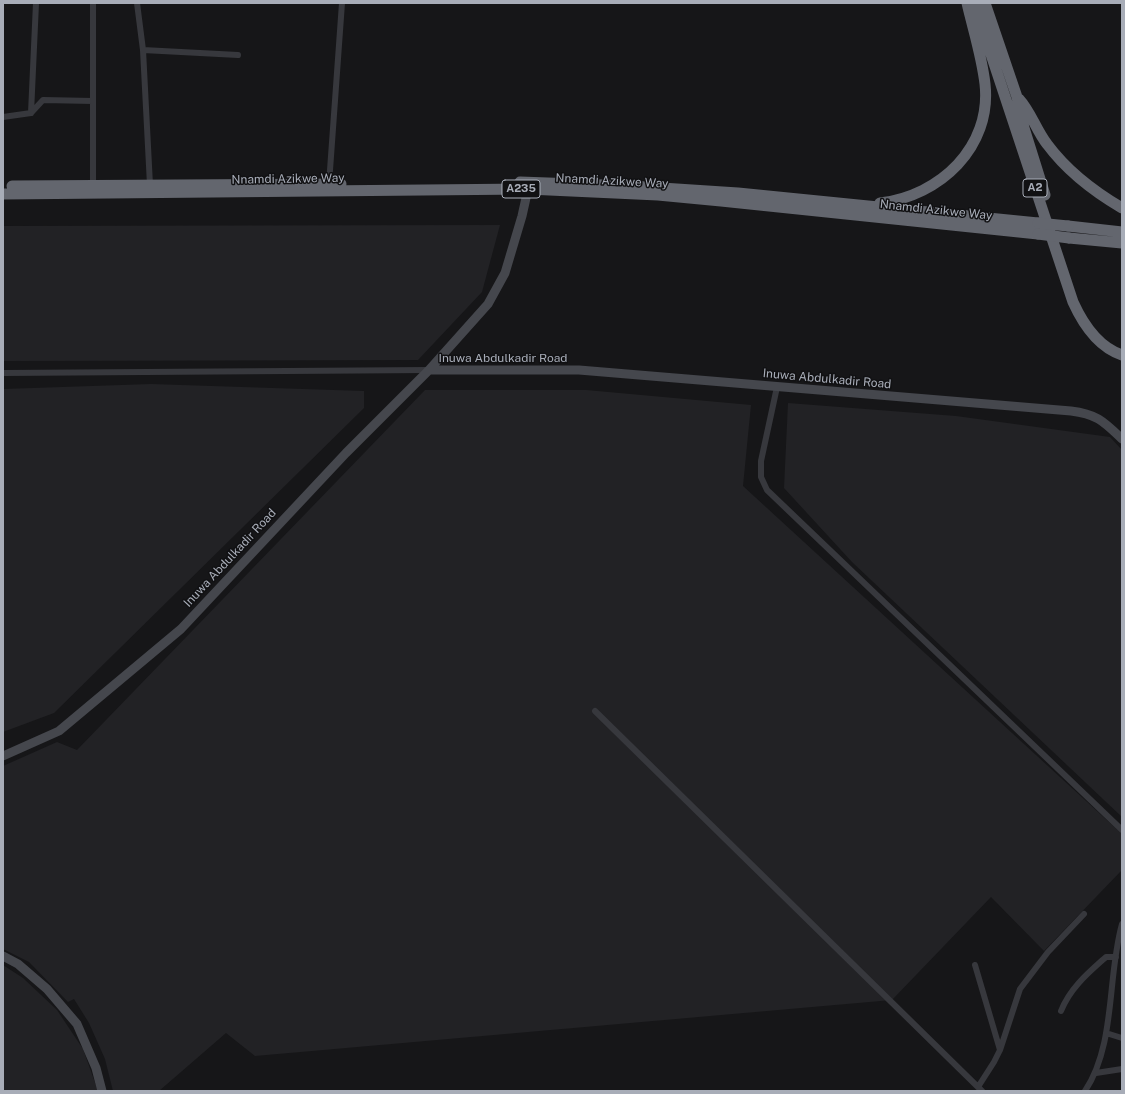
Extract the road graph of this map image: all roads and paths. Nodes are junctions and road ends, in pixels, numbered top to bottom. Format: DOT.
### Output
graph roads {
  1 [pos="36,3"];
  2 [pos="93,3"];
  3 [pos="137,3"];
  4 [pos="342,3"];
  5 [pos="967,3"];
  6 [pos="974,3"];
  7 [pos="985,3"];
  8 [pos="143,50"];
  9 [pos="238,54"];
  10 [pos="1017,97"];
  11 [pos="93,101"];
  12 [pos="31,113"];
  13 [pos="3,117"];
  14 [pos="329,184"];
  15 [pos="150,185"];
  16 [pos="528,185"];
  17 [pos="3,186"];
  18 [pos="93,186"];
  19 [pos="3,194"];
  20 [pos="861,206"];
  21 [pos="1122,208"];
  22 [pos="1038,229"];
  23 [pos="1122,232"];
  24 [pos="1122,244"];
  25 [pos="1122,347"];
  26 [pos="1122,355"];
  27 [pos="429,370"];
  28 [pos="3,373"];
  29 [pos="777,387"];
  30 [pos="1122,439"];
  31 [pos="595,711"];
  32 [pos="3,756"];
  33 [pos="1122,830"];
  34 [pos="1084,914"];
  35 [pos="1122,924"];
  36 [pos="3,956"];
  37 [pos="1116,957"];
  38 [pos="975,965"];
  39 [pos="1061,1011"];
  40 [pos="1106,1033"];
  41 [pos="1122,1038"];
  42 [pos="1000,1050"];
  43 [pos="1122,1069"];
  44 [pos="1096,1073"];
  45 [pos="980,1089"];
  46 [pos="102,1091"];
  47 [pos="1085,1091"];
  1 -- 12 [label="street"];
  2 -- 11 [label="street"];
  3 -- 8 [label="street"];
  4 -- 14 [label="street"];
  5 -- 20 [label="highway"];
  6 -- 26 [label="highway, A2"];
  7 -- 10 [label="highway"];
  8 -- 9 [label="street"];
  8 -- 15 [label="street"];
  10 -- 21 [label="highway"];
  10 -- 25 [label="highway"];
  11 -- 12 [label="street"];
  11 -- 18 [label="street"];
  12 -- 13 [label="street"];
  14 -- 15 [label="highway, Nnamdi Azikwe Way / A235"];
  14 -- 16 [label="highway, Nnamdi Azikwe Way / A235"];
  15 -- 18 [label="highway, Nnamdi Azikwe Way / A235"];
  16 -- 19 [label="highway, Nnamdi Azikwe Way / A235"];
  16 -- 20 [label="highway, Nnamdi Azikwe Way / A235"];
  16 -- 22 [label="highway, Nnamdi Azikwe Way / A235"];
  16 -- 27 [label="street"];
  17 -- 18 [label="highway, Nnamdi Azikwe Way / A235"];
  20 -- 22 [label="highway, Nnamdi Azikwe Way / A235"];
  22 -- 23 [label="highway, Nnamdi Azikwe Way / A235, bridge"];
  22 -- 24 [label="highway, Nnamdi Azikwe Way / A235, bridge"];
  27 -- 28 [label="street"];
  27 -- 29 [label="street, Inuwa Abdulkadir Road"];
  27 -- 32 [label="street, Inuwa Abdulkadir Road"];
  29 -- 30 [label="street, Inuwa Abdulkadir Road"];
  29 -- 33 [label="street"];
  31 -- 45 [label="street"];
  34 -- 42 [label="street"];
  35 -- 37 [label="street"];
  36 -- 46 [label="street"];
  37 -- 39 [label="street"];
  37 -- 40 [label="street"];
  38 -- 42 [label="street"];
  40 -- 41 [label="street"];
  40 -- 44 [label="street"];
  42 -- 45 [label="street"];
  43 -- 44 [label="street"];
  44 -- 47 [label="street"];
}
